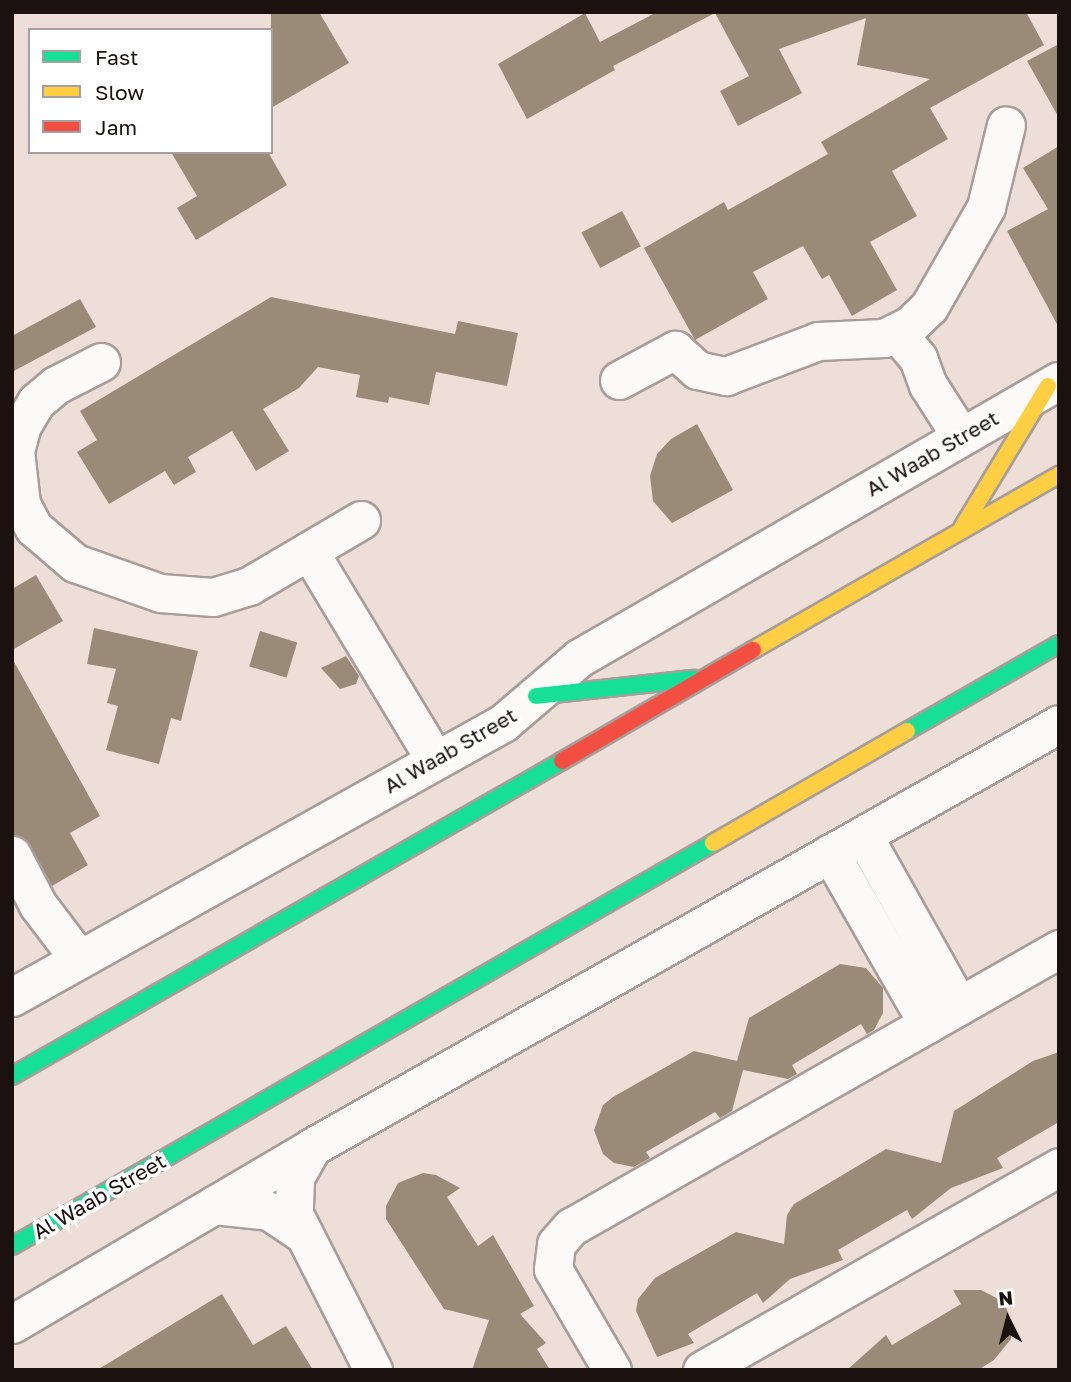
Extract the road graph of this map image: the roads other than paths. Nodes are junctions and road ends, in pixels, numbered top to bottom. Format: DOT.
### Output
graph roads {
  1 [pos="1006,125"];
  2 [pos="897,333"];
  3 [pos="101,362"];
  4 [pos="619,380"];
  5 [pos="1053,384"];
  6 [pos="960,435"];
  7 [pos="1059,475"];
  8 [pos="361,520"];
  9 [pos="960,533"];
  10 [pos="309,551"];
  11 [pos="1059,644"];
  12 [pos="709,677"];
  13 [pos="536,696"];
  14 [pos="1059,724"];
  15 [pos="436,760"];
  16 [pos="863,835"];
  17 [pos="830,853"];
  18 [pos="12,855"];
  19 [pos="1059,949"];
  20 [pos="79,959"];
  21 [pos="12,997"];
  22 [pos="944,1015"];
  23 [pos="12,1076"];
  24 [pos="312,1147"];
  25 [pos="1059,1167"];
  26 [pos="214,1205"];
  27 [pos="299,1231"];
  28 [pos="12,1246"];
  29 [pos="12,1324"];
  30 [pos="373,1370"];
  31 [pos="612,1370"];
  32 [pos="702,1370"];
  1 -- 2 [label="street"];
  2 -- 4 [label="street"];
  2 -- 6 [label="street"];
  3 -- 10 [label="street"];
  5 -- 6 [label="street, Al Waab Street"];
  5 -- 9 [label="main road"];
  6 -- 13 [label="street, Al Waab Street"];
  7 -- 9 [label="main road"];
  8 -- 10 [label="street"];
  9 -- 12 [label="main road"];
  10 -- 15 [label="street"];
  11 -- 28 [label="main road, Al Waab Street"];
  12 -- 13 [label="main road"];
  12 -- 23 [label="main road"];
  13 -- 15 [label="street, Al Waab Street"];
  14 -- 16 [label="street"];
  15 -- 20 [label="street, Al Waab Street"];
  16 -- 17 [label="street"];
  16 -- 22 [label="street"];
  17 -- 22 [label="street"];
  17 -- 24 [label="street"];
  18 -- 20 [label="street"];
  19 -- 22 [label="street"];
  20 -- 21 [label="street, Al Waab Street"];
  22 -- 31 [label="street"];
  24 -- 26 [label="street"];
  24 -- 27 [label="street"];
  25 -- 32 [label="street"];
  26 -- 27 [label="street"];
  26 -- 29 [label="street"];
  27 -- 30 [label="street"];
}
